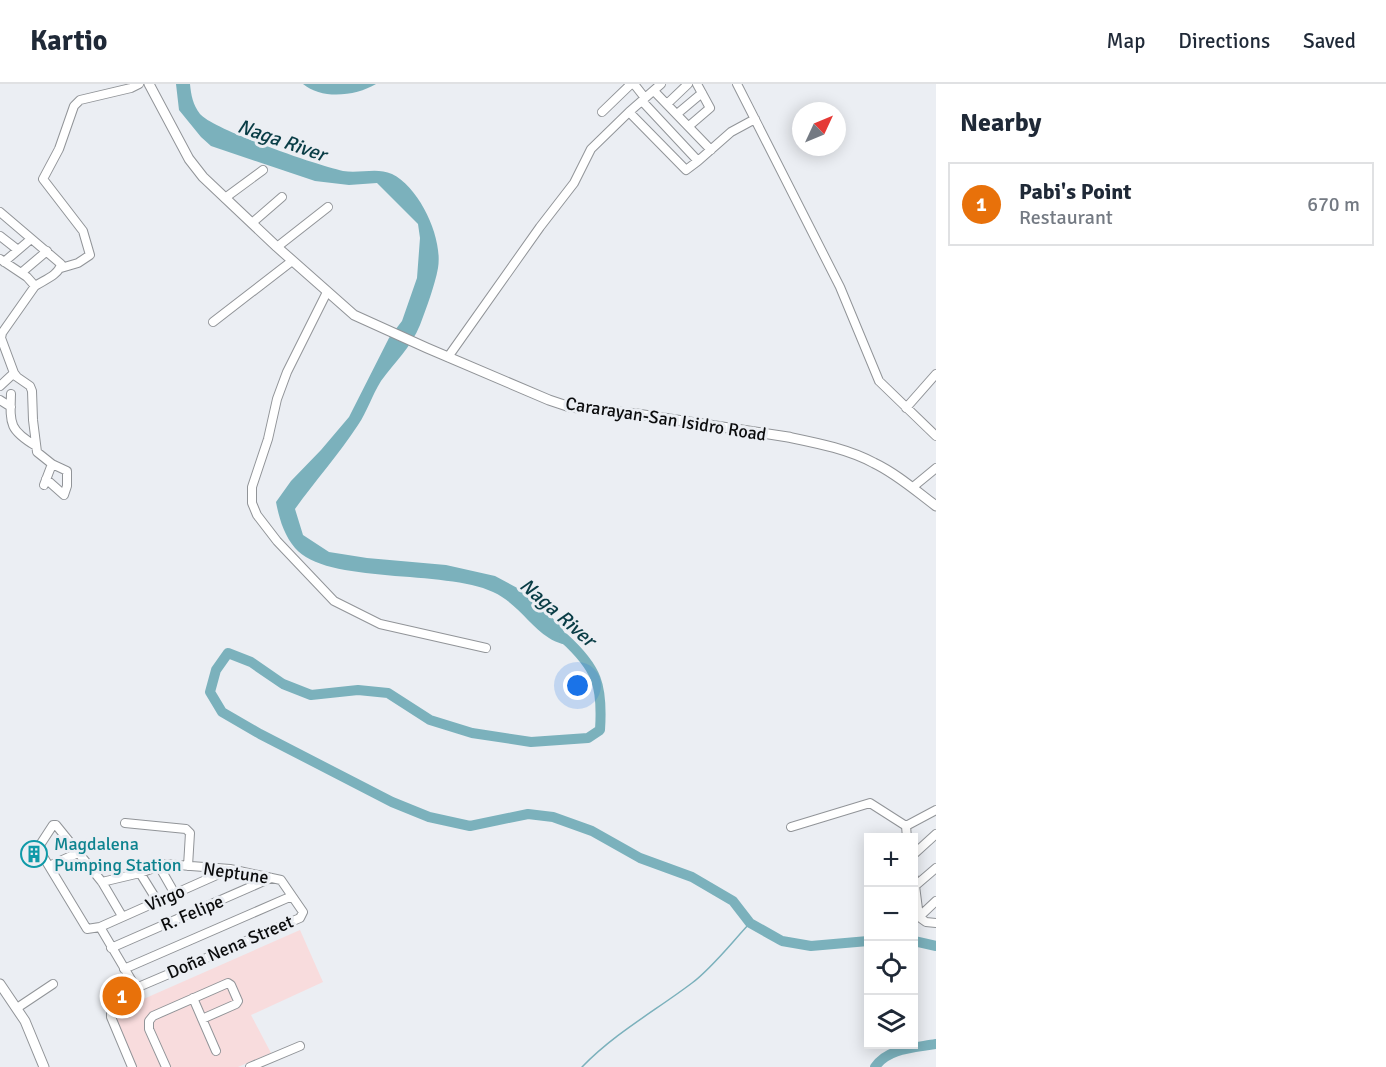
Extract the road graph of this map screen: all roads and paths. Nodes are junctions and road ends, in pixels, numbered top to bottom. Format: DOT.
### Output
graph roads {
  1 [pos="139,84"];
  2 [pos="149,84"];
  3 [pos="633,84"];
  4 [pos="661,84"];
  5 [pos="688,84"];
  6 [pos="697,84"];
  7 [pos="737,84"];
  8 [pos="654,91"];
  9 [pos="702,93"];
  10 [pos="644,100"];
  11 [pos="667,104"];
  12 [pos="602,112"];
  13 [pos="629,112"];
  14 [pos="677,114"];
  15 [pos="755,119"];
  16 [pos="689,126"];
  17 [pos="711,150"];
  18 [pos="698,161"];
  19 [pos="263,170"];
  20 [pos="282,197"];
  21 [pos="225,198"];
  22 [pos="328,207"];
  23 [pos="0,212"];
  24 [pos="252,223"];
  25 [pos="0,236"];
  26 [pos="31,239"];
  27 [pos="277,247"];
  28 [pos="18,250"];
  29 [pos="47,251"];
  30 [pos="2,261"];
  31 [pos="292,261"];
  32 [pos="60,268"];
  33 [pos="21,273"];
  34 [pos="35,286"];
  35 [pos="327,291"];
  36 [pos="213,322"];
  37 [pos="447,357"];
  38 [pos="14,373"];
  39 [pos="936,374"];
  40 [pos="0,386"];
  41 [pos="11,394"];
  42 [pos="0,400"];
  43 [pos="10,407"];
  44 [pos="906,408"];
  45 [pos="936,436"];
  46 [pos="36,446"];
  47 [pos="52,464"];
  48 [pos="936,468"];
  49 [pos="913,487"];
  50 [pos="936,506"];
  51 [pos="486,648"];
  52 [pos="936,810"];
  53 [pos="125,823"];
  54 [pos="906,826"];
  55 [pos="790,827"];
  56 [pos="907,833"];
  57 [pos="936,834"];
  58 [pos="918,850"];
  59 [pos="78,853"];
  60 [pos="49,866"];
  61 [pos="159,866"];
  62 [pos="188,866"];
  63 [pos="936,868"];
  64 [pos="230,869"];
  65 [pos="140,873"];
  66 [pos="272,878"];
  67 [pos="918,879"];
  68 [pos="102,882"];
  69 [pos="175,894"];
  70 [pos="292,896"];
  71 [pos="936,901"];
  72 [pos="158,902"];
  73 [pos="122,916"];
  74 [pos="918,916"];
  75 [pos="936,923"];
  76 [pos="100,927"];
  77 [pos="111,948"];
  78 [pos="124,969"];
  79 [pos="0,984"];
  80 [pos="53,984"];
  81 [pos="136,988"];
  82 [pos="194,998"];
  83 [pos="17,1008"];
  84 [pos="202,1019"];
  85 [pos="300,1046"];
  86 [pos="216,1052"];
  87 [pos="44,1067"];
  88 [pos="132,1067"];
  89 [pos="166,1067"];
  90 [pos="250,1067"];
  1 -- 32 [label="street"];
  2 -- 21 [label="main road, Cararayan-San Isidro Road"];
  3 -- 10 [label="street"];
  3 -- 12 [label="street"];
  4 -- 8 [label="street"];
  5 -- 11 [label="street"];
  6 -- 9 [label="street"];
  7 -- 15 [label="street"];
  8 -- 10 [label="street"];
  8 -- 11 [label="street"];
  9 -- 14 [label="street"];
  9 -- 16 [label="street"];
  10 -- 13 [label="street"];
  10 -- 18 [label="street"];
  11 -- 14 [label="street"];
  13 -- 18 [label="street"];
  13 -- 37 [label="street"];
  14 -- 16 [label="street"];
  15 -- 17 [label="street"];
  15 -- 44 [label="street"];
  16 -- 17 [label="street"];
  17 -- 18 [label="street"];
  19 -- 21 [label="street"];
  20 -- 24 [label="street"];
  21 -- 24 [label="main road, Cararayan-San Isidro Road"];
  22 -- 27 [label="street"];
  23 -- 26 [label="street"];
  24 -- 27 [label="main road, Cararayan-San Isidro Road"];
  25 -- 28 [label="street"];
  26 -- 28 [label="street"];
  26 -- 29 [label="street"];
  27 -- 31 [label="main road, Cararayan-San Isidro Road"];
  28 -- 30 [label="street"];
  29 -- 32 [label="street"];
  29 -- 33 [label="street"];
  30 -- 33 [label="street"];
  31 -- 35 [label="main road, Cararayan-San Isidro Road"];
  31 -- 36 [label="street"];
  32 -- 34 [label="street"];
  33 -- 34 [label="street"];
  34 -- 38 [label="street"];
  35 -- 37 [label="main road, Cararayan-San Isidro Road"];
  35 -- 51 [label="street"];
  37 -- 49 [label="main road, Cararayan-San Isidro Road"];
  38 -- 40 [label="street"];
  38 -- 46 [label="street"];
  39 -- 44 [label="street"];
  41 -- 43 [label="street"];
  42 -- 43 [label="street"];
  43 -- 46 [label="street"];
  44 -- 45 [label="street"];
  46 -- 47 [label="street"];
  47 -- 47 [label="street"];
  48 -- 49 [label="street"];
  49 -- 50 [label="main road, Cararayan-San Isidro Road"];
  52 -- 54 [label="street"];
  53 -- 62 [label="street"];
  54 -- 55 [label="street"];
  54 -- 56 [label="street"];
  57 -- 58 [label="street"];
  59 -- 60 [label="street"];
  59 -- 60 [label="street"];
  59 -- 68 [label="street"];
  60 -- 76 [label="street"];
  61 -- 62 [label="street, Neptune"];
  61 -- 65 [label="street, Neptune"];
  61 -- 69 [label="street"];
  62 -- 64 [label="street, Neptune"];
  63 -- 67 [label="street"];
  64 -- 66 [label="street, Neptune"];
  64 -- 69 [label="street, Virgo"];
  65 -- 68 [label="street, Neptune"];
  65 -- 72 [label="street"];
  66 -- 70 [label="street, Neptune"];
  66 -- 77 [label="street, R. Felipe"];
  68 -- 73 [label="street"];
  69 -- 72 [label="street, Virgo"];
  70 -- 78 [label="street"];
  70 -- 81 [label="street, Doña Nena Street"];
  71 -- 74 [label="street"];
  72 -- 73 [label="street, Virgo"];
  73 -- 76 [label="street, Virgo"];
  74 -- 75 [label="street"];
  76 -- 77 [label="street"];
  77 -- 78 [label="street"];
  78 -- 81 [label="street"];
  79 -- 83 [label="main road"];
  80 -- 83 [label="street"];
  81 -- 88 [label="street"];
  82 -- 84 [label="street"];
  82 -- 84 [label="street"];
  82 -- 89 [label="street"];
  83 -- 87 [label="main road"];
  84 -- 86 [label="street"];
  85 -- 90 [label="street"];
}
